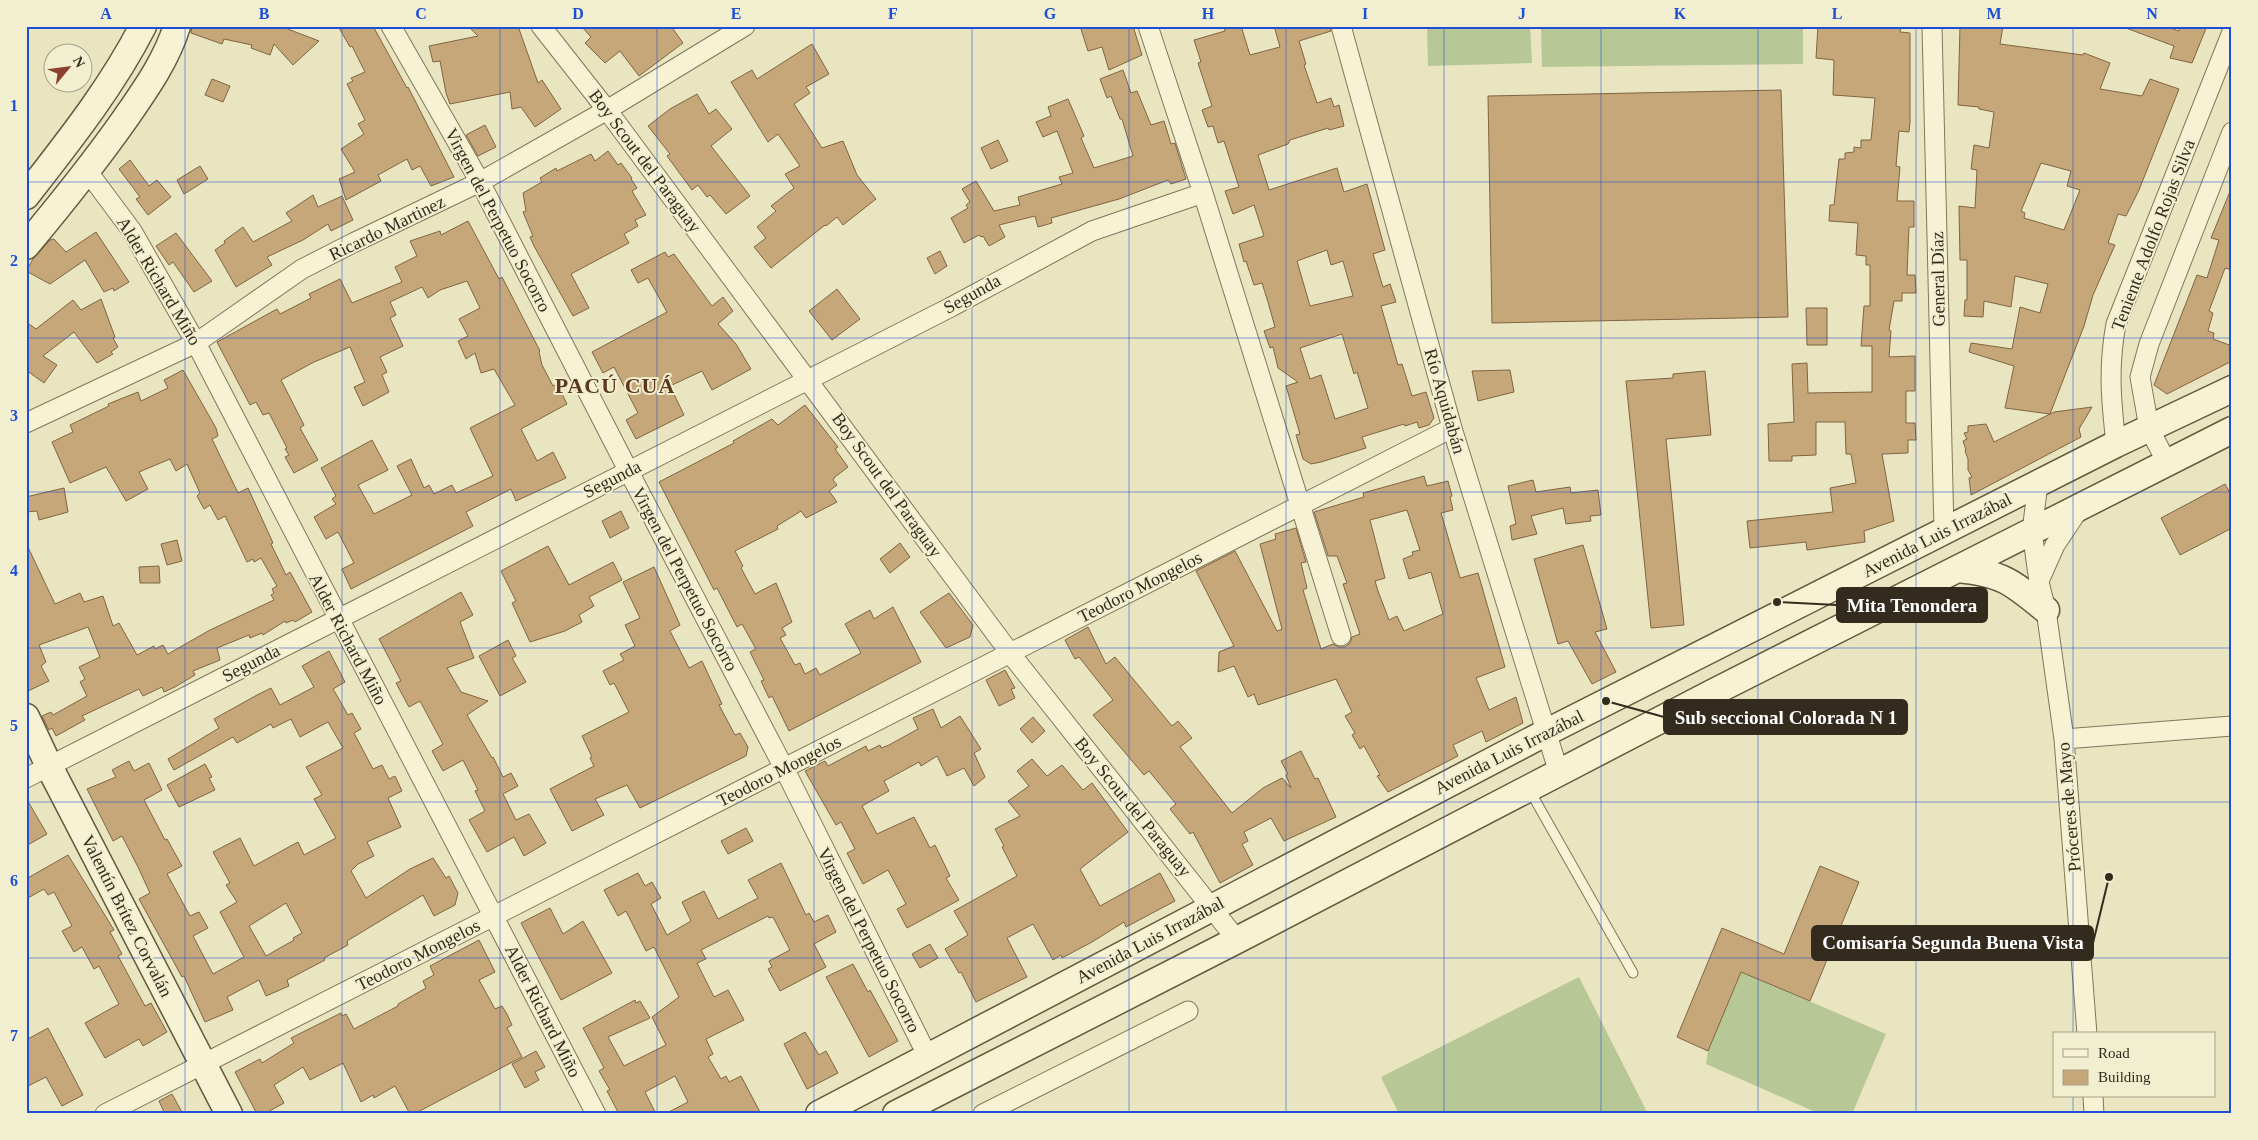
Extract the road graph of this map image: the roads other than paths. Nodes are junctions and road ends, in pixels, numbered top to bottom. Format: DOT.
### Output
graph roads {
  1 [pos="143,26"];
  2 [pos="177,26"];
  3 [pos="390,26"];
  4 [pos="541,26"];
  5 [pos="745,26"];
  6 [pos="1148,26"];
  7 [pos="1340,26"];
  8 [pos="1932,26"];
  9 [pos="2232,32"];
  10 [pos="607,110"];
  11 [pos="2232,132"];
  12 [pos="88,172"];
  13 [pos="480,182"];
  14 [pos="1203,193"];
  15 [pos="26,196"];
  16 [pos="26,246"];
  17 [pos="196,343"];
  18 [pos="808,379"];
  19 [pos="2232,389"];
  20 [pos="26,423"];
  21 [pos="1452,428"];
  22 [pos="2149,428"];
  23 [pos="2232,430"];
  24 [pos="2116,444"];
  25 [pos="2167,463"];
  26 [pos="628,470"];
  27 [pos="2038,484"];
  28 [pos="1300,506"];
  29 [pos="2080,507"];
  30 [pos="1944,531"];
  31 [pos="2032,531"];
  32 [pos="1957,569"];
  33 [pos="2039,582"];
  34 [pos="2046,610"];
  35 [pos="338,619"];
  36 [pos="1341,636"];
  37 [pos="1010,653"];
  38 [pos="26,717"];
  39 [pos="2232,726"];
  40 [pos="1547,732"];
  41 [pos="2064,739"];
  42 [pos="49,766"];
  43 [pos="784,768"];
  44 [pos="1559,773"];
  45 [pos="26,778"];
  46 [pos="1529,789"];
  47 [pos="1213,908"];
  48 [pos="494,916"];
  49 [pos="1237,940"];
  50 [pos="1633,973"];
  51 [pos="1188,1011"];
  52 [pos="2087,1032"];
  53 [pos="928,1058"];
  54 [pos="203,1064"];
  55 [pos="2093,1098"];
  56 [pos="901,1113"];
  57 [pos="105,1114"];
  58 [pos="229,1114"];
  59 [pos="596,1114"];
  60 [pos="819,1114"];
  61 [pos="983,1114"];
  62 [pos="2094,1114"];
  1 -- 15 [label="main road"];
  2 -- 12 [label="main road"];
  3 -- 13 [label="street, Virgen del Perpetuo Socorro"];
  4 -- 10 [label="street, Boy Scout del Paraguay"];
  5 -- 10 [label="street, Ricardo Martinez"];
  6 -- 14 [label="street"];
  7 -- 21 [label="street, Río Aquidabán"];
  8 -- 30 [label="street, General Díaz"];
  9 -- 24 [label="street, Teniente Adolfo Rojas Silva"];
  10 -- 13 [label="street, Ricardo Martinez"];
  10 -- 18 [label="street, Boy Scout del Paraguay"];
  11 -- 22 [label="street, Teniente Adolfo Rojas Silva"];
  12 -- 16 [label="main road"];
  12 -- 17 [label="street, Alder Richard Miño"];
  13 -- 17 [label="street, Ricardo Martinez"];
  13 -- 26 [label="street, Virgen del Perpetuo Socorro"];
  14 -- 18 [label="street, Segunda"];
  14 -- 28 [label="street"];
  17 -- 20 [label="street, Ricardo Martinez"];
  17 -- 35 [label="street, Alder Richard Miño"];
  18 -- 26 [label="street, Segunda"];
  18 -- 37 [label="street, Boy Scout del Paraguay"];
  19 -- 22 [label="main road, Avenida Luis Irrazábal"];
  21 -- 28 [label="street, Teodoro Mongelos"];
  21 -- 40 [label="street, Río Aquidabán"];
  22 -- 24 [label="main road, Avenida Luis Irrazábal"];
  22 -- 25 [label="street, Teniente Adolfo Rojas Silva"];
  23 -- 25 [label="main road"];
  24 -- 27 [label="main road, Avenida Luis Irrazábal"];
  25 -- 29 [label="main road"];
  26 -- 35 [label="street, Segunda"];
  26 -- 43 [label="street, Virgen del Perpetuo Socorro"];
  27 -- 30 [label="main road, Avenida Luis Irrazábal"];
  27 -- 31 [label="street, Próceres de Mayo"];
  28 -- 36 [label="street"];
  28 -- 37 [label="street, Teodoro Mongelos"];
  29 -- 31 [label="main road"];
  29 -- 33 [label="street"];
  30 -- 40 [label="main road, Avenida Luis Irrazábal"];
  31 -- 32 [label="main road"];
  31 -- 33 [label="street, Próceres de Mayo"];
  32 -- 34 [label="main road"];
  32 -- 44 [label="main road"];
  33 -- 34 [label="street, Próceres de Mayo"];
  34 -- 41 [label="street, Próceres de Mayo"];
  35 -- 42 [label="street, Segunda"];
  35 -- 48 [label="street, Alder Richard Miño"];
  37 -- 43 [label="street, Teodoro Mongelos"];
  37 -- 47 [label="street, Boy Scout del Paraguay"];
  38 -- 42 [label="main road, Valentín Brítez Corvalán"];
  39 -- 41 [label="street"];
  40 -- 44 [label="street, Río Aquidabán"];
  40 -- 47 [label="main road, Avenida Luis Irrazábal"];
  41 -- 52 [label="street, Próceres de Mayo"];
  42 -- 45 [label="street, Segunda"];
  42 -- 54 [label="main road, Valentín Brítez Corvalán"];
  43 -- 48 [label="street, Teodoro Mongelos"];
  43 -- 53 [label="street, Virgen del Perpetuo Socorro"];
  44 -- 46 [label="main road"];
  46 -- 49 [label="main road"];
  46 -- 50 [label="lane"];
  47 -- 49 [label="street, Boy Scout del Paraguay"];
  47 -- 53 [label="main road, Avenida Luis Irrazábal"];
  48 -- 54 [label="street, Teodoro Mongelos"];
  48 -- 59 [label="street, Alder Richard Miño"];
  49 -- 56 [label="main road"];
  51 -- 61 [label="street"];
  53 -- 60 [label="main road, Avenida Luis Irrazábal"];
  54 -- 57 [label="street, Teodoro Mongelos"];
  54 -- 58 [label="main road, Valentín Brítez Corvalán"];
  55 -- 62 [label="street"];
}
